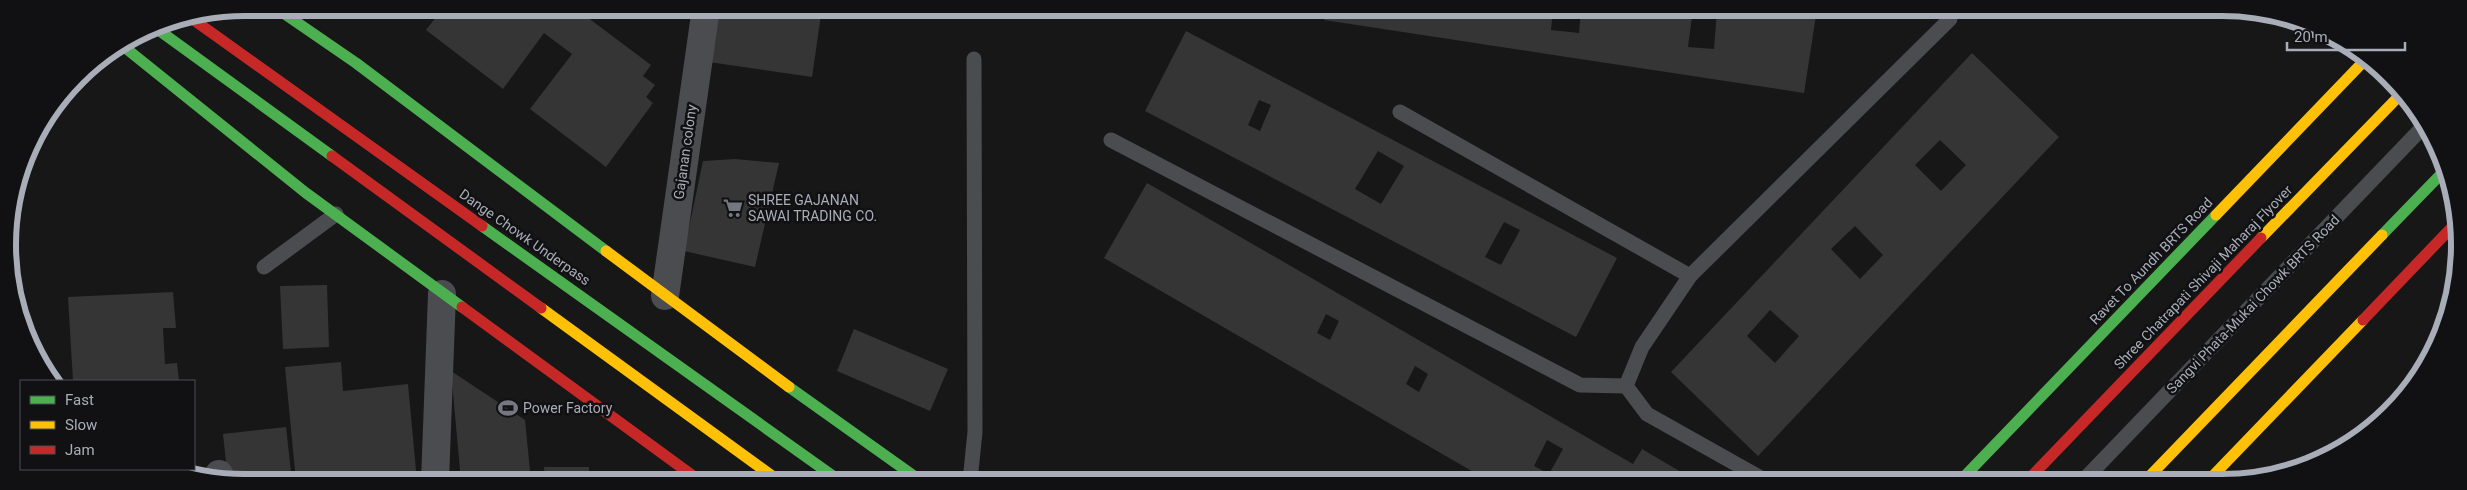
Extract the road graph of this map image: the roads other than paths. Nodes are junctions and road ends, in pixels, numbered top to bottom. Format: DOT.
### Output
graph roads {
  1 [pos="288,16"];
  2 [pos="705,16"];
  3 [pos="1950,19"];
  4 [pos="196,22"];
  5 [pos="161,32"];
  6 [pos="127,49"];
  7 [pos="974,59"];
  8 [pos="2361,64"];
  9 [pos="2397,98"];
  10 [pos="1400,112"];
  11 [pos="2420,130"];
  12 [pos="1111,140"];
  13 [pos="2440,175"];
  14 [pos="336,214"];
  15 [pos="2450,229"];
  16 [pos="264,267"];
  17 [pos="1690,276"];
  18 [pos="442,294"];
  19 [pos="665,296"];
  20 [pos="1626,386"];
  21 [pos="435,474"];
  22 [pos="690,474"];
  23 [pos="769,474"];
  24 [pos="830,474"];
  25 [pos="910,474"];
  26 [pos="971,474"];
  27 [pos="1754,474"];
  28 [pos="1967,474"];
  29 [pos="2034,474"];
  30 [pos="2090,474"];
  31 [pos="2152,474"];
  32 [pos="2215,474"];
  1 -- 19 [label="main road"];
  2 -- 19 [label="street, Gajanan colony"];
  3 -- 17 [label="lane"];
  4 -- 24 [label="main road, Dange Chowk Underpass"];
  5 -- 23 [label="main road"];
  6 -- 14 [label="main road"];
  7 -- 26 [label="lane"];
  8 -- 28 [label="main road, Ravet To Aundh BRTS Road"];
  9 -- 29 [label="main road, Shree Chatrapati Shivaji Maharaj Flyover"];
  10 -- 17 [label="lane"];
  11 -- 30 [label="lane, Sangvi Phata-Mukai Chowk BRTS Road"];
  12 -- 20 [label="lane"];
  13 -- 31 [label="main road"];
  14 -- 16 [label="lane"];
  14 -- 18 [label="main road"];
  15 -- 32 [label="main road"];
  17 -- 20 [label="lane"];
  18 -- 21 [label="street"];
  18 -- 22 [label="main road"];
  19 -- 25 [label="main road"];
  20 -- 27 [label="lane"];
}
